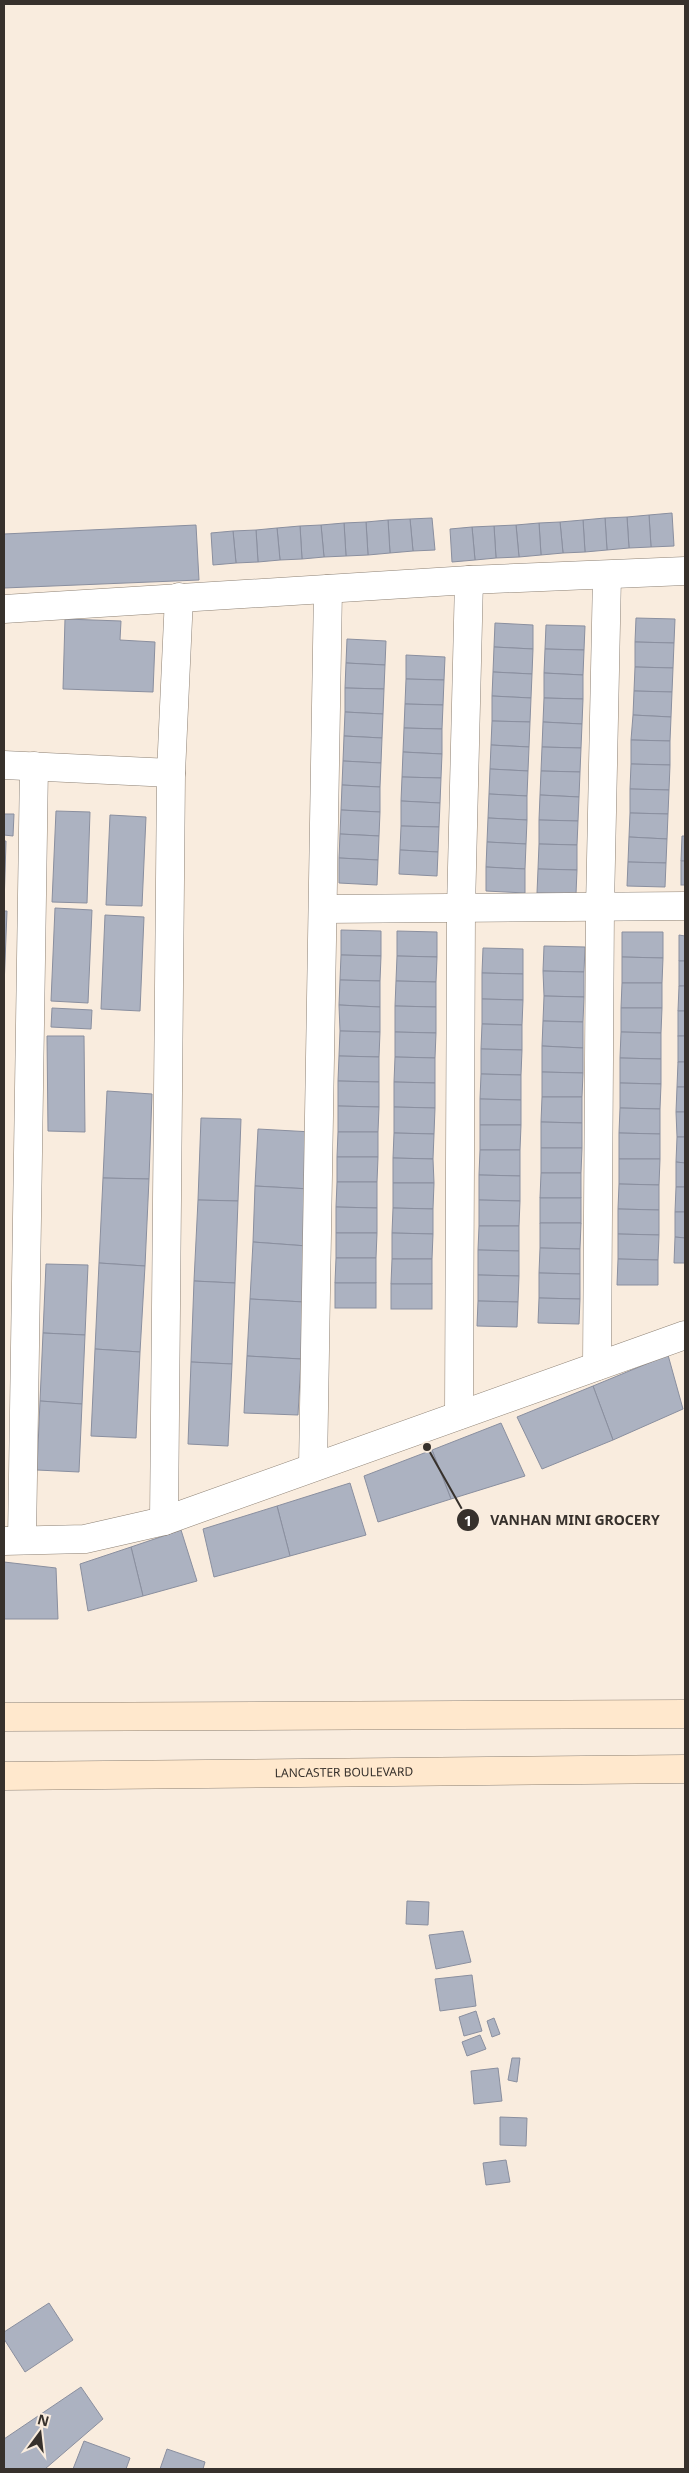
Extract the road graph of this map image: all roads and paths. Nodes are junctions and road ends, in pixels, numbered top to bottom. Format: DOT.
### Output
graph roads {
  1 [pos="685,572"];
  2 [pos="607,576"];
  3 [pos="469,580"];
  4 [pos="328,589"];
  5 [pos="179,597"];
  6 [pos="4,609"];
  7 [pos="4,765"];
  8 [pos="34,766"];
  9 [pos="171,773"];
  10 [pos="685,906"];
  11 [pos="600,907"];
  12 [pos="461,908"];
  13 [pos="323,910"];
  14 [pos="685,1335"];
  15 [pos="597,1366"];
  16 [pos="459,1415"];
  17 [pos="313,1467"];
  18 [pos="164,1521"];
  19 [pos="13,1540"];
  20 [pos="685,1714"];
  21 [pos="4,1717"];
  22 [pos="685,1769"];
  23 [pos="4,1776"];
  1 -- 2 [label="street"];
  2 -- 3 [label="street"];
  2 -- 11 [label="street"];
  3 -- 4 [label="street"];
  3 -- 12 [label="street"];
  4 -- 5 [label="street"];
  4 -- 13 [label="street"];
  5 -- 6 [label="street"];
  5 -- 9 [label="street"];
  7 -- 8 [label="street"];
  8 -- 9 [label="street"];
  8 -- 19 [label="street"];
  9 -- 18 [label="street"];
  10 -- 11 [label="street"];
  11 -- 12 [label="street"];
  11 -- 15 [label="street"];
  12 -- 13 [label="street"];
  12 -- 16 [label="street"];
  13 -- 17 [label="street"];
  14 -- 15 [label="street"];
  15 -- 16 [label="street"];
  16 -- 17 [label="street"];
  17 -- 18 [label="street"];
  18 -- 19 [label="street"];
  20 -- 21 [label="main road"];
  22 -- 23 [label="main road, LANCASTER BOULEVARD"];
}
